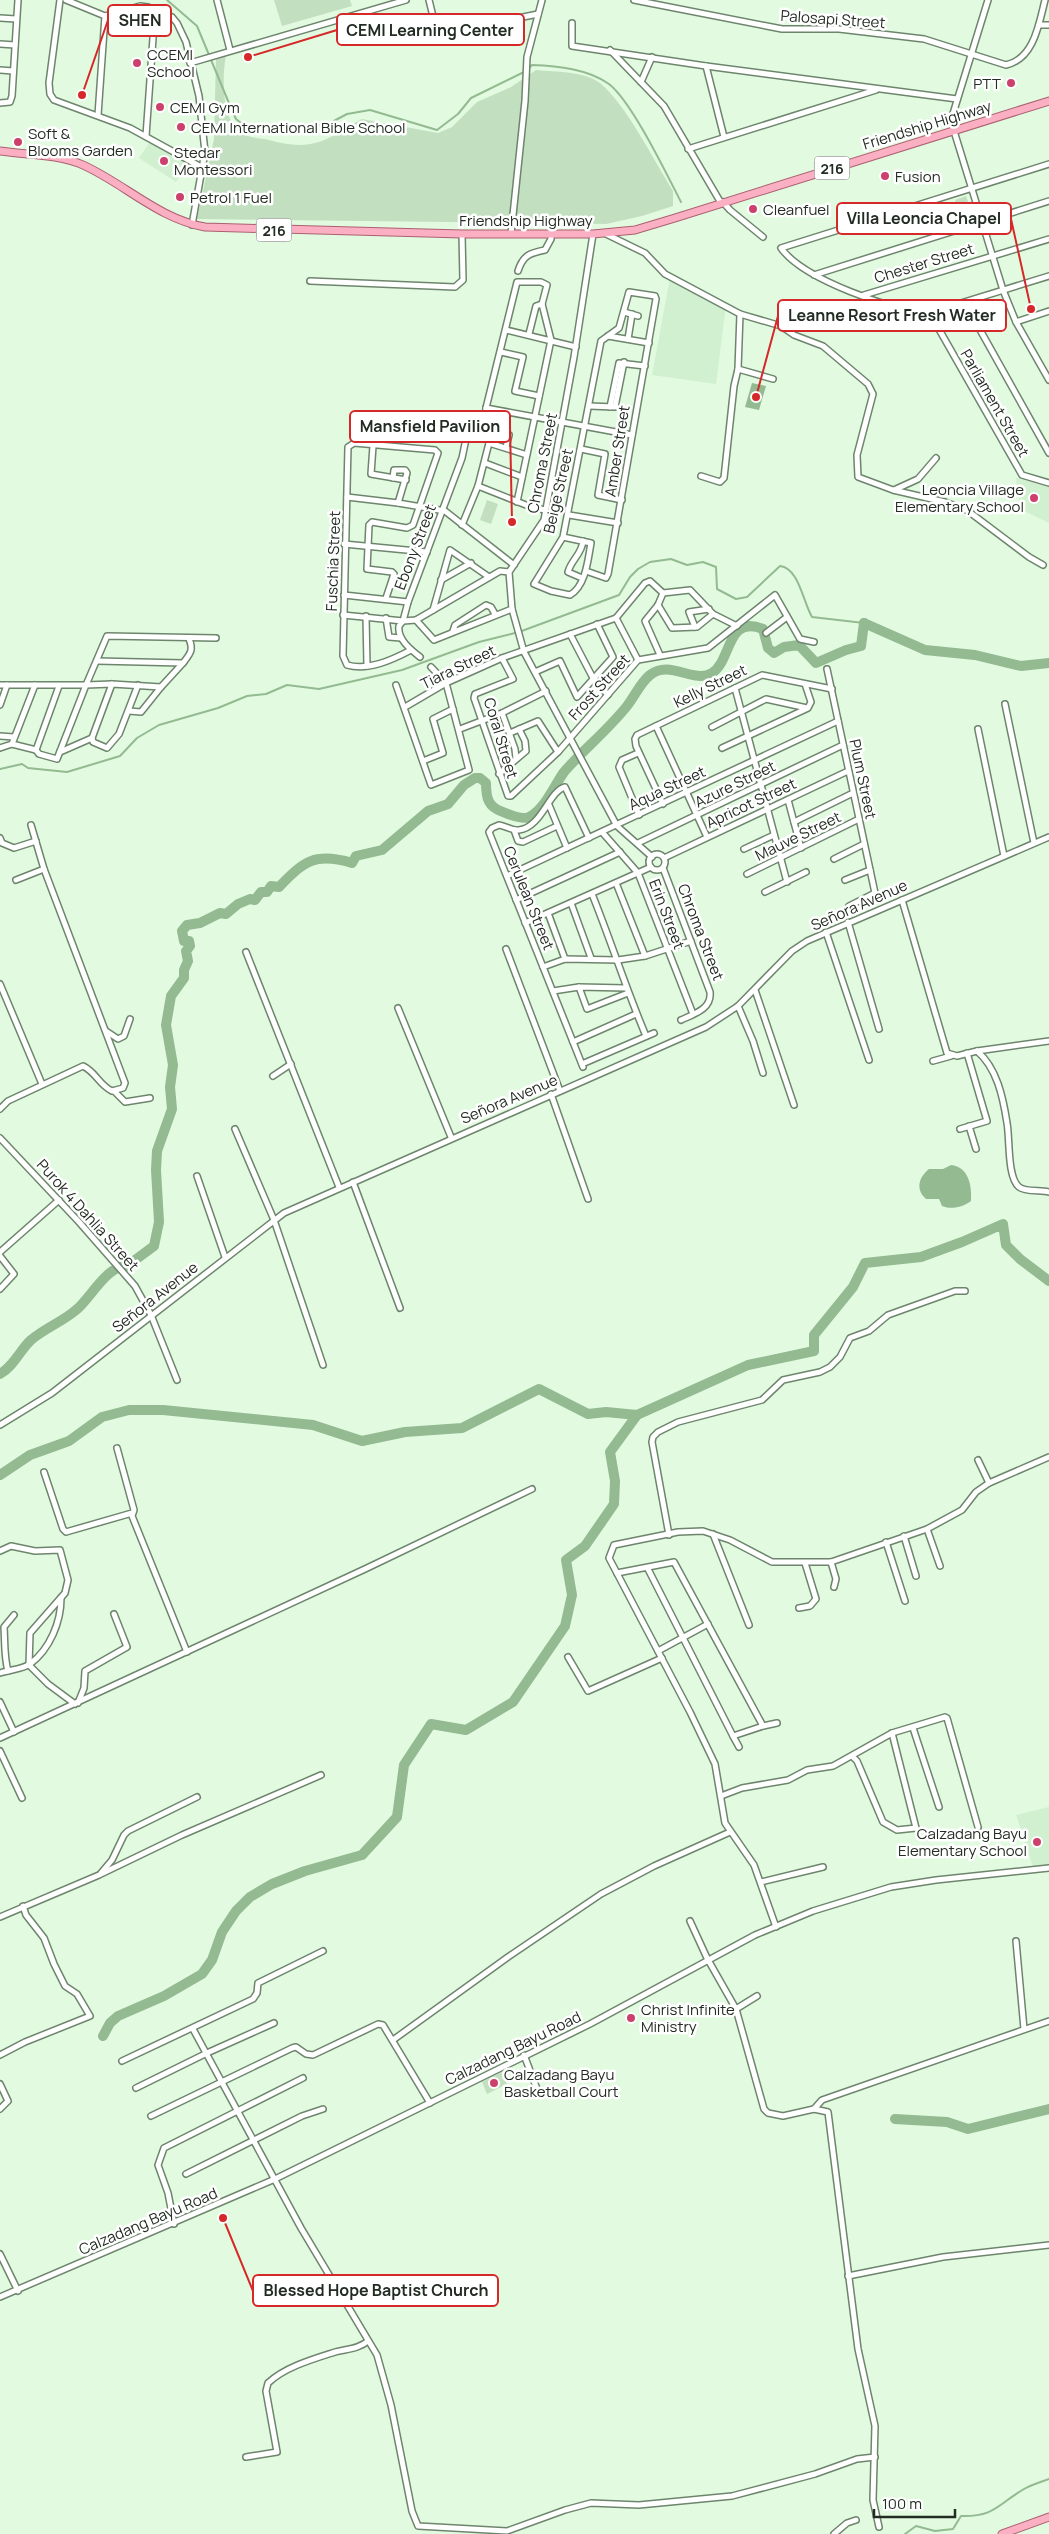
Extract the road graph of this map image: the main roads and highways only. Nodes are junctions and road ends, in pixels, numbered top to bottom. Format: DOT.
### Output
graph roads {
  1 [pos="1049,101"];
  2 [pos="0,151"];
  3 [pos="1049,2518"];
  4 [pos="1002,2534"];
  1 -- 2 [label="main road, Friendship Highway / 216"];
  3 -- 4 [label="main road"];
}
